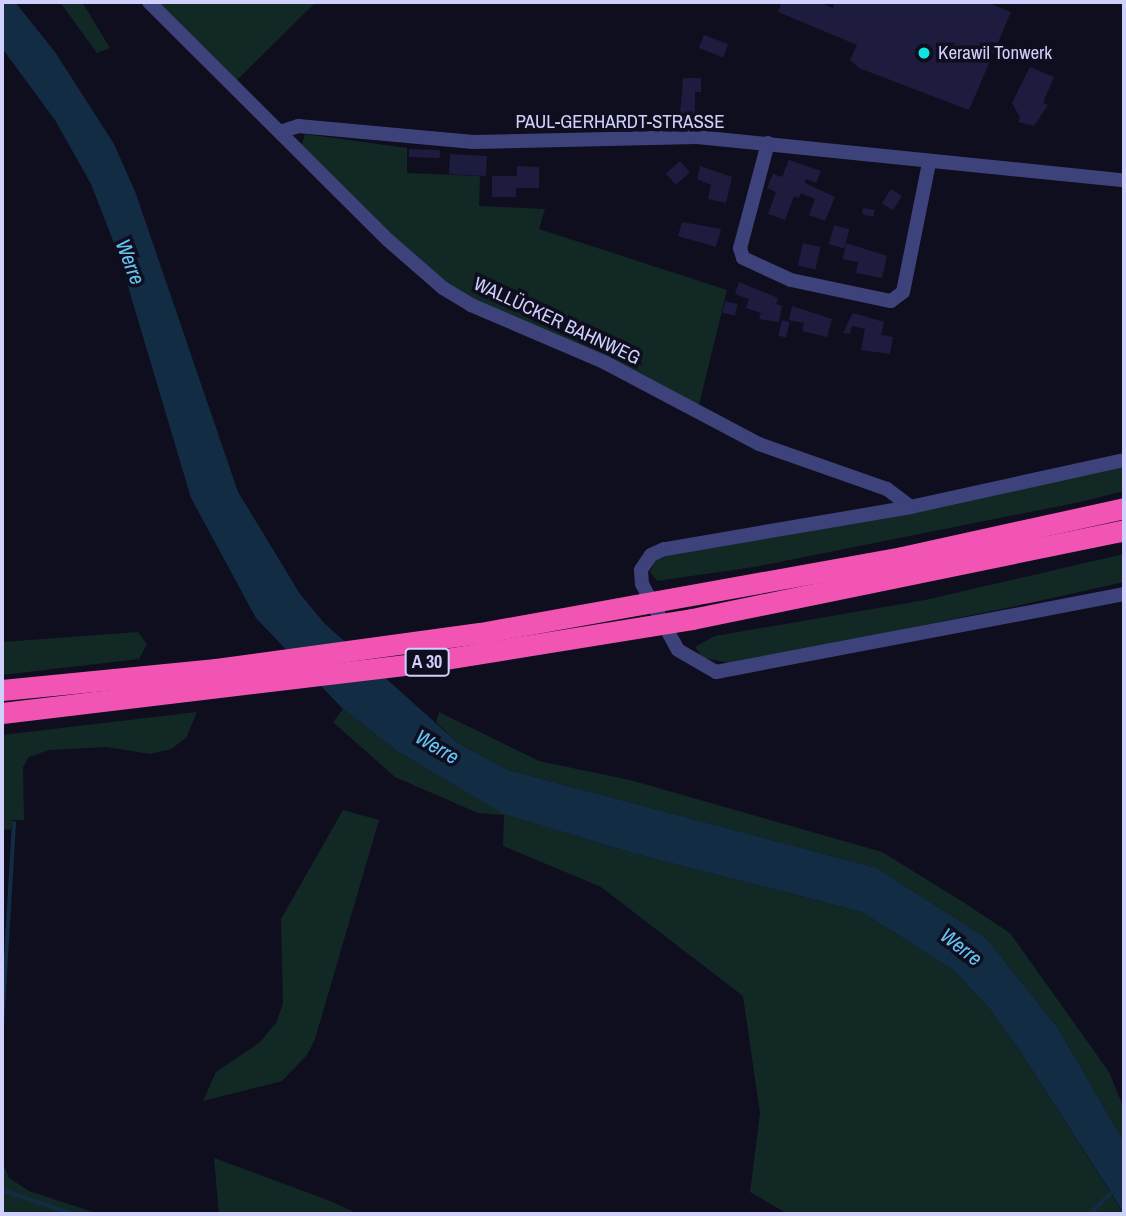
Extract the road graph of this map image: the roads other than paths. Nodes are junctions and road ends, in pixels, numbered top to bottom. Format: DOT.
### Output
graph roads {
  1 [pos="149,2"];
  2 [pos="283,131"];
  3 [pos="768,144"];
  4 [pos="929,163"];
  5 [pos="1124,180"];
  6 [pos="1124,460"];
  7 [pos="911,507"];
  8 [pos="1124,508"];
  9 [pos="1124,530"];
  10 [pos="1124,594"];
  11 [pos="2,690"];
  12 [pos="2,713"];
  1 -- 2 [label="street, WALLÜCKER BAHNWEG"];
  2 -- 3 [label="street, PAUL-GERHARDT-STRASSE"];
  2 -- 7 [label="street, WALLÜCKER BAHNWEG"];
  3 -- 4 [label="street, PAUL-GERHARDT-STRASSE"];
  3 -- 4 [label="street"];
  4 -- 5 [label="street, PAUL-GERHARDT-STRASSE"];
  6 -- 7 [label="street"];
  7 -- 10 [label="street"];
  8 -- 11 [label="highway, A 30"];
  9 -- 12 [label="highway, A 30"];
}
